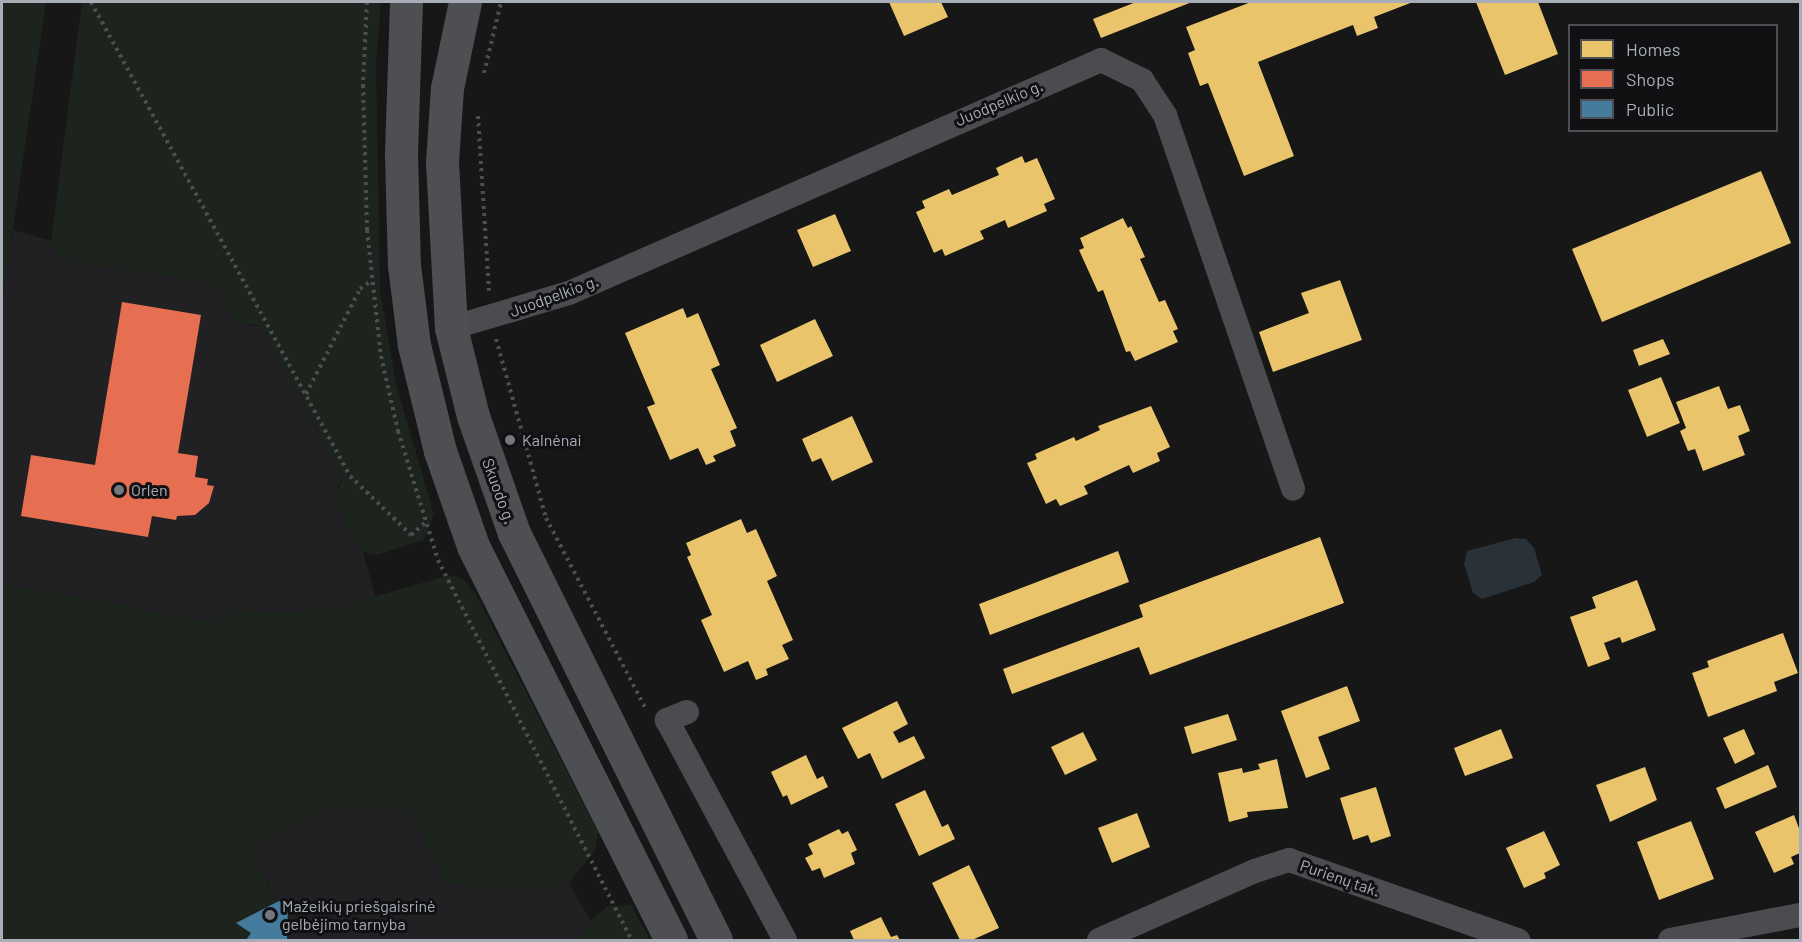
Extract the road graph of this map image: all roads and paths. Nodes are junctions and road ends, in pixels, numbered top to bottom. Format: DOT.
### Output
graph roads {
  1 [pos="92,2"];
  2 [pos="406,2"];
  3 [pos="465,2"];
  4 [pos="501,2"];
  5 [pos="482,80"];
  6 [pos="478,114"];
  7 [pos="371,280"];
  8 [pos="490,318"];
  9 [pos="451,328"];
  10 [pos="306,395"];
  11 [pos="1293,489"];
  12 [pos="546,518"];
  13 [pos="425,523"];
  14 [pos="687,712"];
  15 [pos="1800,915"];
  16 [pos="671,940"];
  17 [pos="716,940"];
  18 [pos="784,940"];
  19 [pos="1098,940"];
  20 [pos="1518,940"];
  21 [pos="1670,940"];
  1 -- 10 [label="path"];
  2 -- 16 [label="main road"];
  3 -- 9 [label="main road, Skuodo g."];
  4 -- 5 [label="path"];
  6 -- 8 [label="path"];
  7 -- 10 [label="path"];
  8 -- 9 [label="street, Juodpelkio g."];
  8 -- 11 [label="street, Juodpelkio g."];
  8 -- 12 [label="path"];
  9 -- 17 [label="main road, Skuodo g."];
  10 -- 13 [label="path"];
  14 -- 18 [label="street"];
  15 -- 21 [label="street"];
  19 -- 20 [label="street, Purienų tak."];
}
